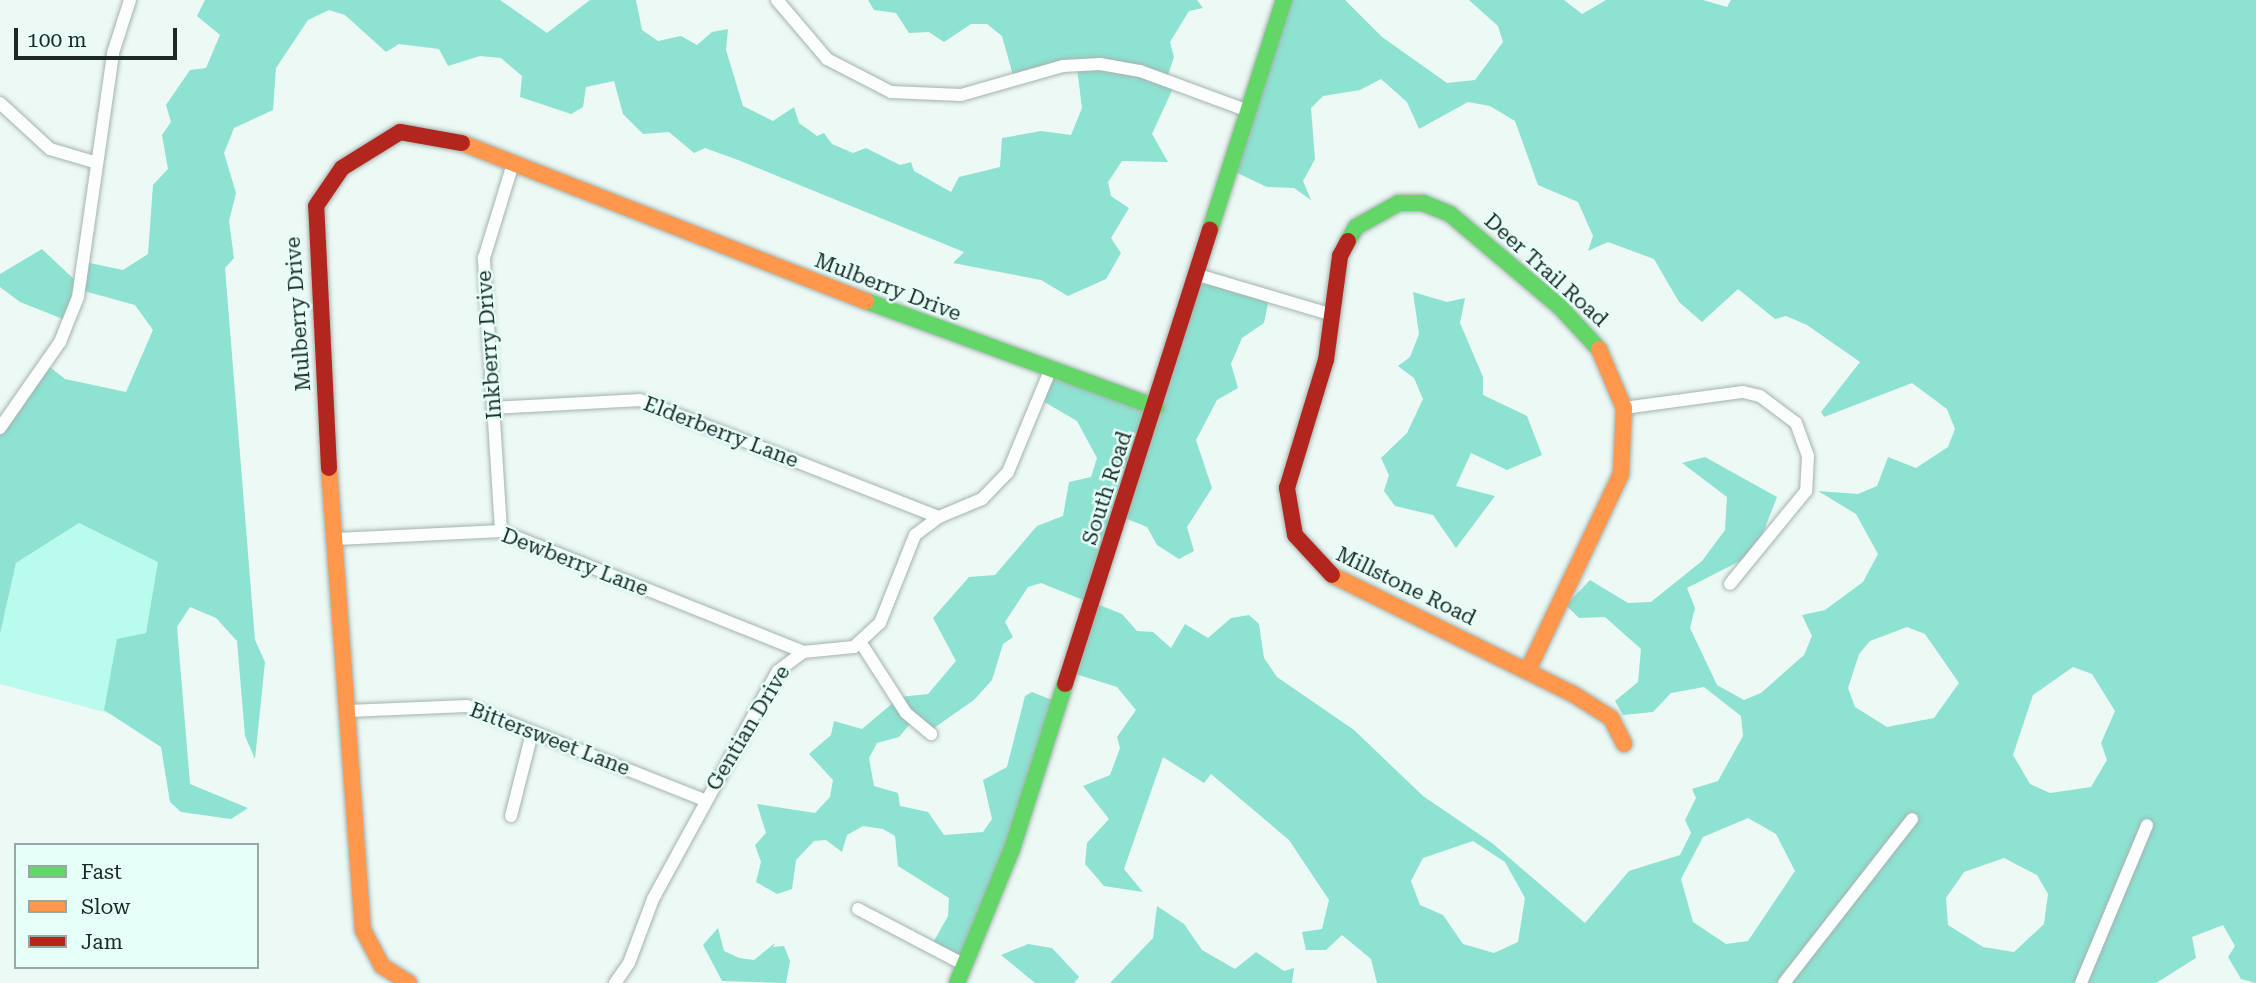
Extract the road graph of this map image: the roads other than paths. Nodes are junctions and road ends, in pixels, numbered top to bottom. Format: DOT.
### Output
graph roads {
  1 [pos="130,0"];
  2 [pos="777,0"];
  3 [pos="1284,0"];
  4 [pos="0,103"];
  5 [pos="1248,111"];
  6 [pos="94,162"];
  7 [pos="513,164"];
  8 [pos="1198,275"];
  9 [pos="1330,314"];
  10 [pos="1049,373"];
  11 [pos="1156,407"];
  12 [pos="494,408"];
  13 [pos="1625,408"];
  14 [pos="0,428"];
  15 [pos="939,516"];
  16 [pos="501,531"];
  17 [pos="337,539"];
  18 [pos="1730,584"];
  19 [pos="861,643"];
  20 [pos="803,652"];
  21 [pos="1528,670"];
  22 [pos="348,711"];
  23 [pos="533,733"];
  24 [pos="931,734"];
  25 [pos="1624,744"];
  26 [pos="705,800"];
  27 [pos="512,816"];
  28 [pos="1912,819"];
  29 [pos="2147,825"];
  30 [pos="858,909"];
  31 [pos="965,965"];
  32 [pos="409,983"];
  33 [pos="615,983"];
  34 [pos="957,983"];
  35 [pos="1784,983"];
  36 [pos="2081,983"];
  1 -- 6 [label="street"];
  2 -- 5 [label="street"];
  3 -- 5 [label="street, South Road"];
  4 -- 6 [label="street"];
  5 -- 8 [label="street, South Road"];
  6 -- 14 [label="street"];
  7 -- 10 [label="street, Mulberry Drive"];
  7 -- 12 [label="street, Inkberry Drive"];
  7 -- 17 [label="street, Mulberry Drive"];
  8 -- 9 [label="street"];
  8 -- 11 [label="street, South Road"];
  9 -- 13 [label="street, Deer Trail Road"];
  9 -- 21 [label="street, Millstone Road"];
  10 -- 11 [label="street, Mulberry Drive"];
  10 -- 15 [label="street"];
  11 -- 31 [label="street, South Road"];
  12 -- 15 [label="street, Elderberry Lane"];
  12 -- 16 [label="street, Inkberry Drive"];
  13 -- 18 [label="street"];
  13 -- 21 [label="street, Deer Trail Road"];
  15 -- 19 [label="street"];
  16 -- 17 [label="street, Dewberry Lane"];
  16 -- 20 [label="street, Dewberry Lane"];
  17 -- 22 [label="street, Mulberry Drive"];
  19 -- 20 [label="street, Gentian Drive"];
  19 -- 24 [label="street"];
  20 -- 26 [label="street, Gentian Drive"];
  21 -- 25 [label="street, Millstone Road"];
  22 -- 23 [label="street, Bittersweet Lane"];
  22 -- 32 [label="street, Mulberry Drive"];
  23 -- 26 [label="street, Bittersweet Lane"];
  23 -- 27 [label="street"];
  26 -- 33 [label="street, Gentian Drive"];
  28 -- 35 [label="street"];
  29 -- 36 [label="street"];
  30 -- 31 [label="street"];
  31 -- 34 [label="street, South Road"];
}
